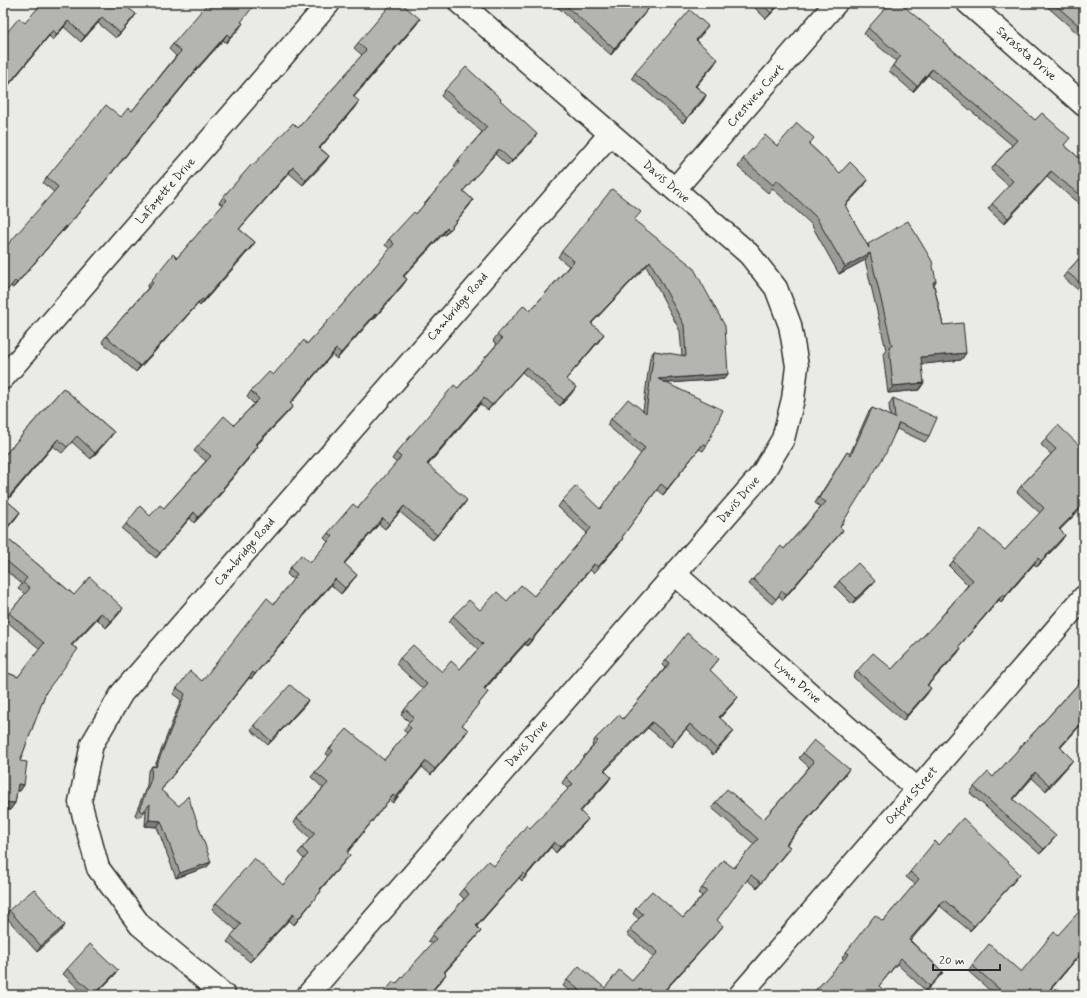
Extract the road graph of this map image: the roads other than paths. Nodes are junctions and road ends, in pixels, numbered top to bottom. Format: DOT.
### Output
graph roads {
  1 [pos="329,3"];
  2 [pos="460,3"];
  3 [pos="836,3"];
  4 [pos="968,3"];
  5 [pos="1084,105"];
  6 [pos="610,134"];
  7 [pos="675,188"];
  8 [pos="3,378"];
  9 [pos="675,574"];
  10 [pos="1084,597"];
  11 [pos="918,790"];
  12 [pos="224,995"];
  13 [pos="308,995"];
  14 [pos="740,995"];
  1 -- 8 [label="street, Lafayette Drive"];
  2 -- 6 [label="street, Davis Drive"];
  3 -- 7 [label="street, Crestview Court"];
  4 -- 5 [label="street, Sarasota Drive"];
  6 -- 7 [label="street, Davis Drive"];
  6 -- 12 [label="street, Cambridge Road"];
  7 -- 9 [label="street, Davis Drive"];
  9 -- 11 [label="street, Lynn Drive"];
  9 -- 13 [label="street, Davis Drive"];
  10 -- 11 [label="street, Oxford Street"];
  11 -- 14 [label="street, Oxford Street"];
}
